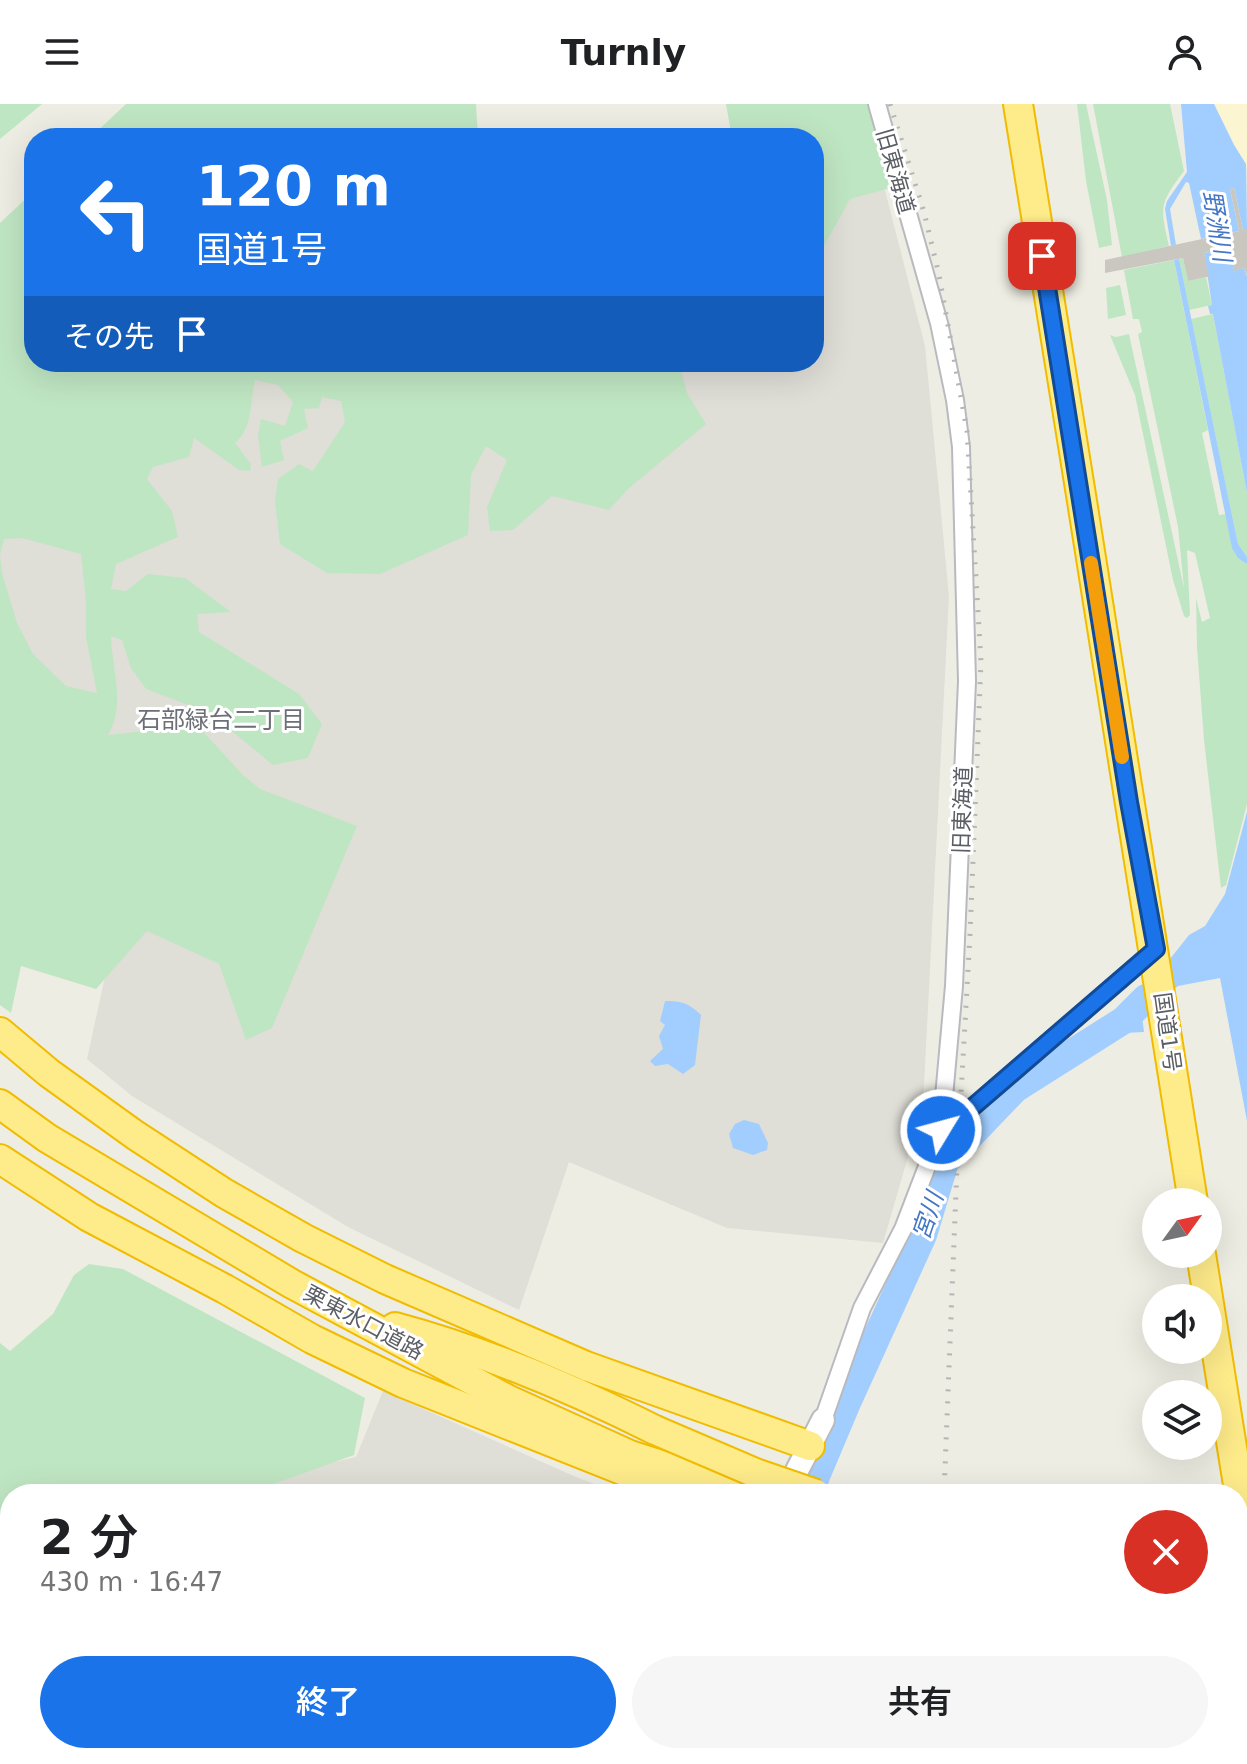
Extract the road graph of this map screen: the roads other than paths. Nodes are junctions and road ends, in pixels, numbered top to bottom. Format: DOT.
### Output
graph roads {
  1 [pos="877,104"];
  2 [pos="1018,104"];
  3 [pos="1157,956"];
  4 [pos="0,1032"];
  5 [pos="0,1101"];
  6 [pos="0,1114"];
  7 [pos="941,1130"];
  8 [pos="47,1138"];
  9 [pos="0,1159"];
  10 [pos="1191,1188"];
  11 [pos="1203,1268"];
  12 [pos="348,1315"];
  13 [pos="823,1420"];
  14 [pos="810,1446"];
  15 [pos="630,1455"];
  16 [pos="657,1484"];
  17 [pos="695,1484"];
  18 [pos="721,1484"];
  19 [pos="787,1484"];
  20 [pos="790,1484"];
  21 [pos="1238,1484"];
  1 -- 7 [label="street, 旧東海道"];
  2 -- 3 [label="highway, 国道1号"];
  3 -- 7 [label="street"];
  3 -- 10 [label="highway, 国道1号"];
  4 -- 14 [label="highway"];
  5 -- 8 [label="highway"];
  6 -- 8 [label="highway"];
  7 -- 13 [label="street, 旧東海道"];
  8 -- 12 [label="highway, 栗東水口道路"];
  9 -- 16 [label="highway"];
  11 -- 21 [label="highway"];
  12 -- 15 [label="highway, 栗東水口道路"];
  12 -- 19 [label="highway, bridge"];
  13 -- 14 [label="street, 旧東海道"];
  14 -- 20 [label="street, 旧東海道"];
  15 -- 17 [label="highway"];
  15 -- 18 [label="highway, 栗東水口道路"];
}
